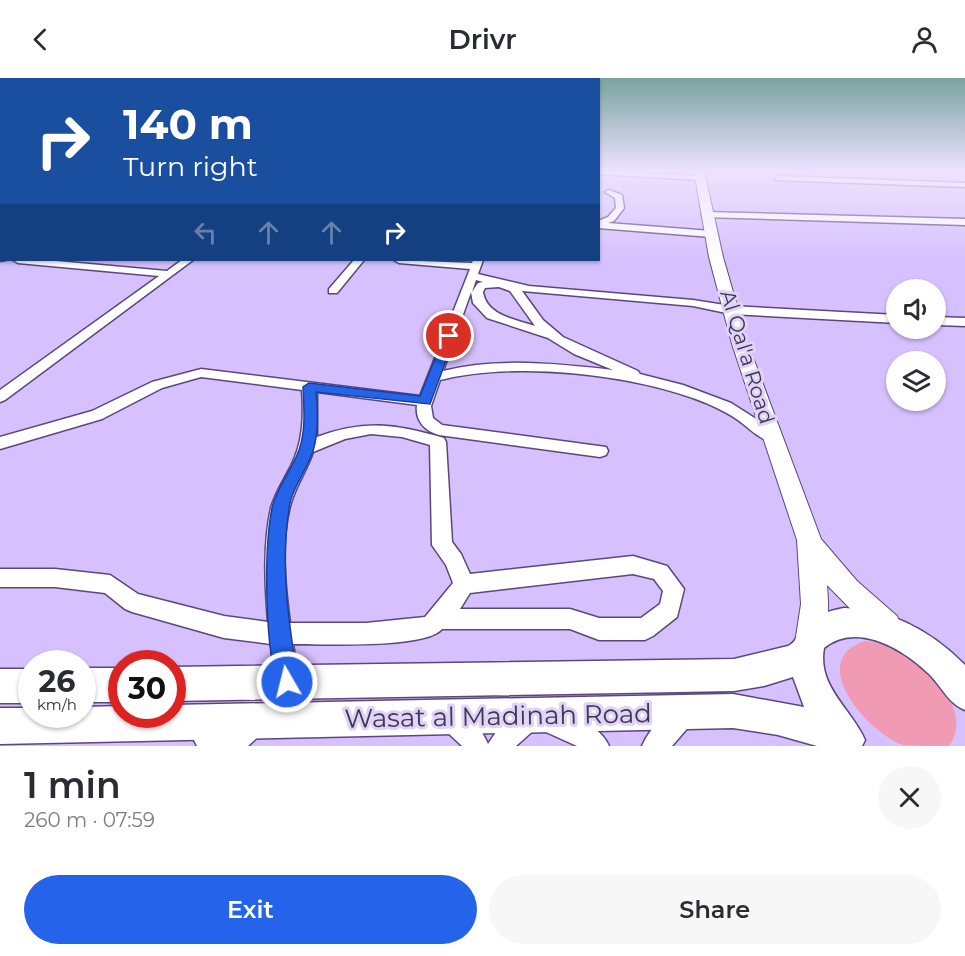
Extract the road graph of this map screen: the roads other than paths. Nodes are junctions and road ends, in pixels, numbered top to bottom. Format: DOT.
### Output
graph roads {
  1 [pos="619,202"];
  2 [pos="704,202"];
  3 [pos="706,215"];
  4 [pos="965,222"];
  5 [pos="600,224"];
  6 [pos="600,225"];
  7 [pos="711,234"];
  8 [pos="29,261"];
  9 [pos="187,261"];
  10 [pos="358,261"];
  11 [pos="410,261"];
  12 [pos="475,267"];
  13 [pos="168,274"];
  14 [pos="497,284"];
  15 [pos="333,291"];
  16 [pos="731,310"];
  17 [pos="886,318"];
  18 [pos="946,321"];
  19 [pos="965,322"];
  20 [pos="550,335"];
  21 [pos="434,377"];
  22 [pos="649,381"];
  23 [pos="309,387"];
  24 [pos="0,397"];
  25 [pos="425,401"];
  26 [pos="772,437"];
  27 [pos="0,443"];
  28 [pos="306,450"];
  29 [pos="600,452"];
  30 [pos="809,540"];
  31 [pos="0,578"];
  32 [pos="464,584"];
  33 [pos="437,619"];
  34 [pos="893,632"];
  35 [pos="280,634"];
  36 [pos="809,648"];
  37 [pos="930,656"];
  38 [pos="965,665"];
  39 [pos="287,682"];
  40 [pos="186,684"];
  41 [pos="0,686"];
  42 [pos="18,686"];
  43 [pos="965,693"];
  44 [pos="685,712"];
  45 [pos="534,714"];
  46 [pos="448,716"];
  47 [pos="257,721"];
  48 [pos="0,726"];
  49 [pos="204,734"];
  50 [pos="851,743"];
  51 [pos="229,746"];
  52 [pos="476,746"];
  53 [pos="500,746"];
  54 [pos="596,746"];
  55 [pos="655,746"];
  1 -- 5 [label="street"];
  2 -- 3 [label="street, Al Qal'a Road"];
  3 -- 4 [label="street"];
  3 -- 7 [label="street, Al Qal'a Road"];
  6 -- 7 [label="street"];
  7 -- 16 [label="street, Al Qal'a Road"];
  8 -- 13 [label="street"];
  9 -- 13 [label="street"];
  10 -- 15 [label="street"];
  11 -- 12 [label="street"];
  12 -- 14 [label="street"];
  12 -- 21 [label="street"];
  13 -- 24 [label="street"];
  14 -- 16 [label="street"];
  14 -- 20 [label="street"];
  14 -- 20 [label="street"];
  16 -- 17 [label="street"];
  16 -- 26 [label="street, Al Qal'a Road"];
  18 -- 19 [label="street"];
  20 -- 22 [label="street"];
  21 -- 22 [label="street"];
  21 -- 25 [label="street"];
  22 -- 26 [label="street"];
  23 -- 25 [label="street"];
  23 -- 27 [label="street"];
  23 -- 28 [label="street"];
  25 -- 29 [label="street"];
  26 -- 30 [label="street, Al Qal'a Road"];
  28 -- 32 [label="street"];
  28 -- 35 [label="street"];
  30 -- 34 [label="street, Al Qal'a Road"];
  30 -- 36 [label="street, Al Qal'a Road"];
  31 -- 35 [label="street"];
  32 -- 33 [label="street"];
  32 -- 33 [label="street"];
  33 -- 35 [label="street"];
  34 -- 36 [label="main road, Wasat al Madinah Road"];
  34 -- 37 [label="main road, Wasat al Madinah Road"];
  35 -- 39 [label="street"];
  36 -- 39 [label="main road, Wasat al Madinah Road"];
  36 -- 50 [label="main road"];
  37 -- 38 [label="main road"];
  37 -- 43 [label="main road"];
  39 -- 40 [label="main road, Wasat al Madinah Road"];
  41 -- 42 [label="main road"];
  44 -- 45 [label="main road, Wasat al Madinah Road"];
  44 -- 50 [label="main road, Wasat al Madinah Road"];
  44 -- 55 [label="street"];
  45 -- 46 [label="main road, Wasat al Madinah Road"];
  45 -- 53 [label="street"];
  45 -- 54 [label="street"];
  46 -- 47 [label="main road, Wasat al Madinah Road"];
  46 -- 52 [label="street"];
  47 -- 49 [label="main road, Wasat al Madinah Road"];
  47 -- 51 [label="street"];
  48 -- 49 [label="main road, Wasat al Madinah Road"];
}
